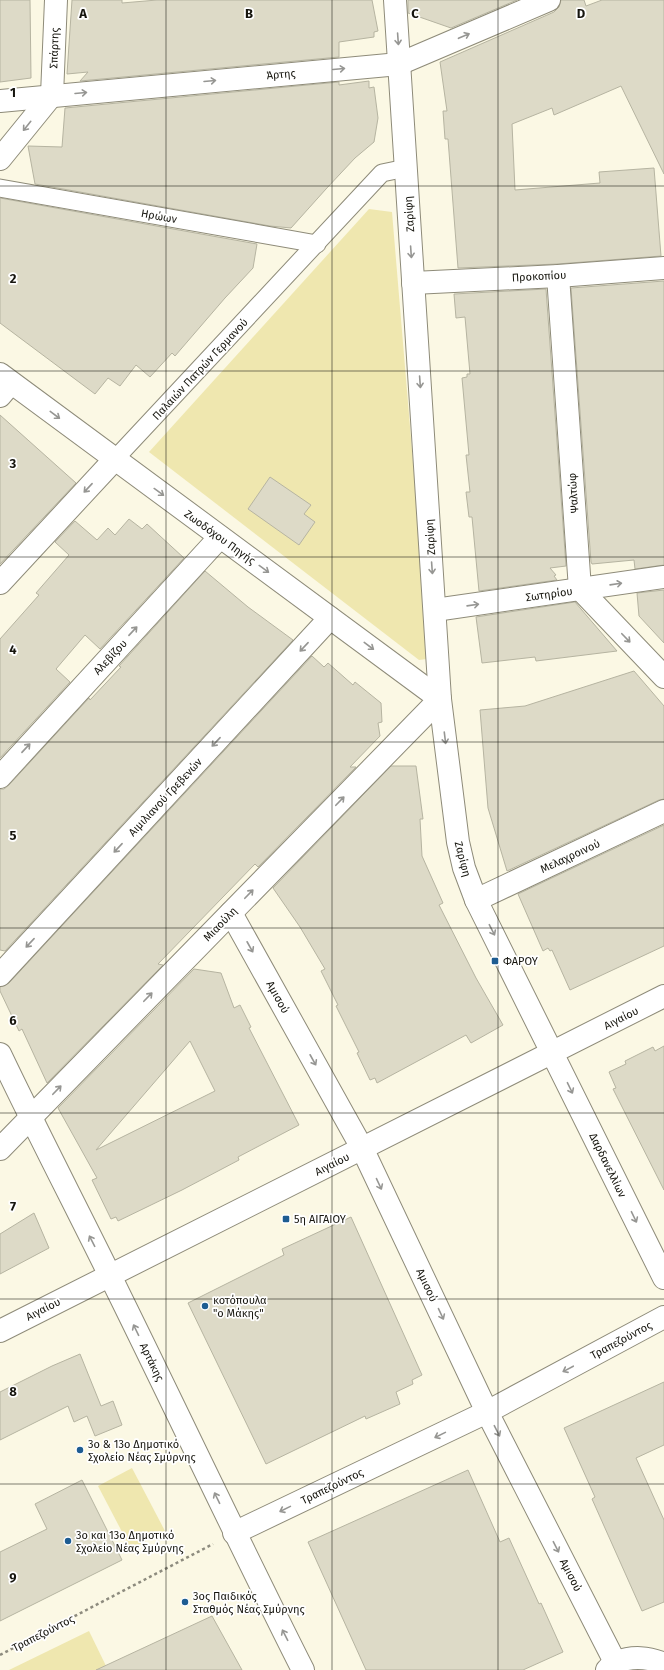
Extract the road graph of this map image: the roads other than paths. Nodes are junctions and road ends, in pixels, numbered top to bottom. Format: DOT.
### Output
graph roads {
  1 [pos="56,0"];
  2 [pos="395,0"];
  3 [pos="549,0"];
  4 [pos="399,64"];
  5 [pos="52,95"];
  6 [pos="0,101"];
  7 [pos="0,159"];
  8 [pos="406,168"];
  9 [pos="0,188"];
  10 [pos="317,244"];
  11 [pos="664,268"];
  12 [pos="558,276"];
  13 [pos="413,283"];
  14 [pos="4,384"];
  15 [pos="115,459"];
  16 [pos="220,537"];
  17 [pos="664,577"];
  18 [pos="0,583"];
  19 [pos="580,589"];
  20 [pos="434,610"];
  21 [pos="330,618"];
  22 [pos="664,677"];
  23 [pos="440,699"];
  24 [pos="0,777"];
  25 [pos="664,811"];
  26 [pos="476,900"];
  27 [pos="231,912"];
  28 [pos="0,975"];
  29 [pos="664,996"];
  30 [pos="552,1053"];
  31 [pos="0,1054"];
  32 [pos="30,1118"];
  33 [pos="362,1148"];
  34 [pos="0,1149"];
  35 [pos="110,1276"];
  36 [pos="664,1278"];
  37 [pos="664,1317"];
  38 [pos="0,1331"];
  39 [pos="487,1412"];
  40 [pos="234,1533"];
  41 [pos="664,1664"];
  42 [pos="611,1666"];
  43 [pos="302,1670"];
  1 -- 5 [label="street, Σπάρτης"];
  2 -- 4 [label="street, Ζαρίφη, one-way"];
  4 -- 3 [label="street, Άρτης, one-way"];
  5 -- 4 [label="street, Άρτης, one-way"];
  4 -- 8 [label="street, Ζαρίφη"];
  5 -- 6 [label="street, Άρτης"];
  5 -- 7 [label="street, one-way"];
  8 -- 10 [label="street, Παλαιών Πατρών Γερμανού"];
  8 -- 13 [label="street, Ζαρίφη, one-way"];
  9 -- 10 [label="street, Ηρώων"];
  10 -- 15 [label="street, Παλαιών Πατρών Γερμανού"];
  11 -- 12 [label="street, Προκοπίου"];
  12 -- 13 [label="street, Προκοπίου"];
  12 -- 19 [label="street, Ψαλτώφ"];
  13 -- 20 [label="street, Ζαρίφη, one-way"];
  14 -- 15 [label="street, Ζωοδόχου Πηγής, one-way"];
  15 -- 16 [label="street, Ζωοδόχου Πηγής, one-way"];
  15 -- 18 [label="street, Παλαιών Πατρών Γερμανού, one-way"];
  16 -- 21 [label="street, Ζωοδόχου Πηγής, one-way"];
  24 -- 16 [label="street, Αλεβίζου, one-way"];
  19 -- 17 [label="street, Σωτηρίου, one-way"];
  20 -- 19 [label="street, Σωτηρίου, one-way"];
  19 -- 22 [label="street, one-way"];
  20 -- 23 [label="street, Ζαρίφη"];
  21 -- 23 [label="street, Ζωοδόχου Πηγής, one-way"];
  21 -- 28 [label="street, Αιμιλιανού Γρεβενών, one-way"];
  23 -- 26 [label="street, Ζαρίφη, one-way"];
  27 -- 23 [label="street, Μιαούλη, one-way"];
  25 -- 26 [label="street, Μελαχροινού"];
  26 -- 30 [label="street, Ζαρίφη, one-way"];
  32 -- 27 [label="street, Μιαούλη, one-way"];
  27 -- 33 [label="street, Αμισού, one-way"];
  29 -- 30 [label="street, Αιγαίου"];
  30 -- 33 [label="street, Αιγαίου"];
  30 -- 36 [label="street, Δαρδανελλίων, one-way"];
  31 -- 32 [label="street, Αρτάκης"];
  32 -- 34 [label="street, Μιαούλη"];
  35 -- 32 [label="street, Αρτάκης, one-way"];
  33 -- 35 [label="street, Αιγαίου"];
  33 -- 39 [label="street, Αμισού, one-way"];
  35 -- 38 [label="street, Αιγαίου"];
  40 -- 35 [label="street, Αρτάκης, one-way"];
  37 -- 39 [label="street, Τραπεζούντος, one-way"];
  39 -- 40 [label="street, Τραπεζούντος, one-way"];
  39 -- 42 [label="street, Αμισού, one-way"];
  43 -- 40 [label="street, Αρτάκης, one-way"];
  41 -- 42 [label="street"];
}
